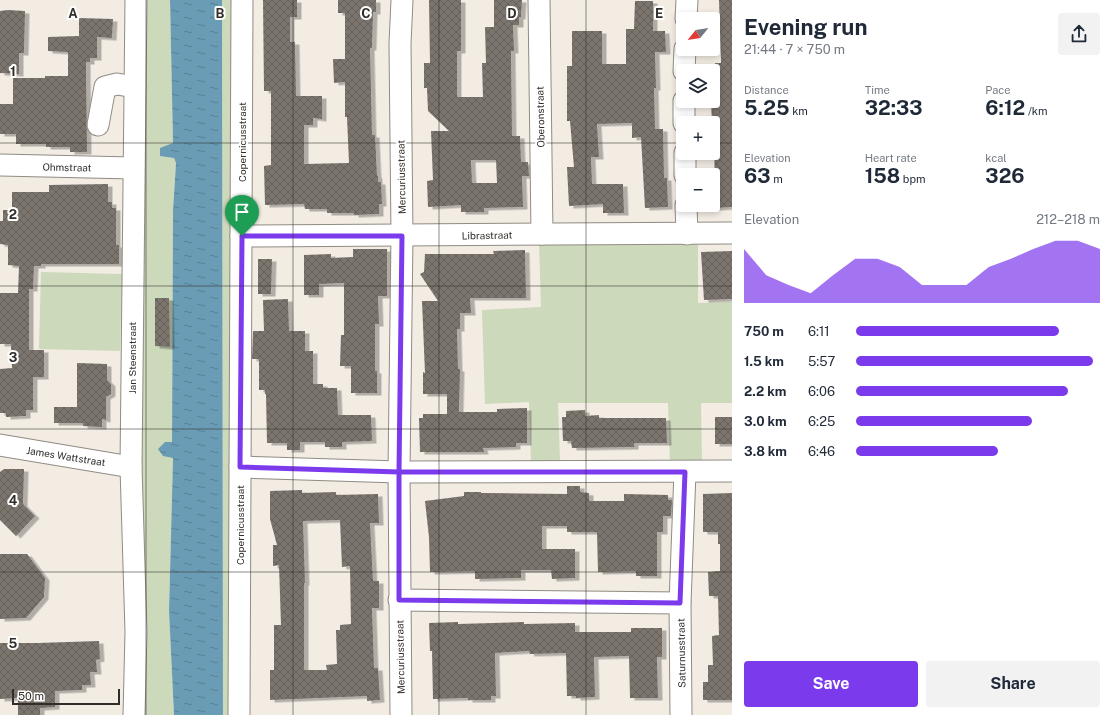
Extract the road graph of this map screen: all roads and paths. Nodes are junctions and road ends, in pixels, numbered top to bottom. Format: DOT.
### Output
graph roads {
  1 [pos="136,0"];
  2 [pos="242,0"];
  3 [pos="402,0"];
  4 [pos="539,0"];
  5 [pos="687,0"];
  6 [pos="686,12"];
  7 [pos="135,87"];
  8 [pos="98,125"];
  9 [pos="0,165"];
  10 [pos="133,168"];
  11 [pos="686,212"];
  12 [pos="732,233"];
  13 [pos="542,234"];
  14 [pos="687,234"];
  15 [pos="242,236"];
  16 [pos="402,236"];
  17 [pos="0,445"];
  18 [pos="131,467"];
  19 [pos="240,467"];
  20 [pos="732,471"];
  21 [pos="399,472"];
  22 [pos="685,472"];
  23 [pos="399,600"];
  24 [pos="680,603"];
  25 [pos="134,715"];
  26 [pos="239,715"];
  27 [pos="401,715"];
  28 [pos="682,715"];
  1 -- 7 [label="street, Jan Steenstraat"];
  2 -- 15 [label="street, Copernicusstraat"];
  3 -- 16 [label="street, Mercuriusstraat"];
  4 -- 13 [label="street, Oberonstraat"];
  5 -- 6 [label="street"];
  7 -- 8 [label="street"];
  7 -- 10 [label="street, Jan Steenstraat"];
  9 -- 10 [label="street, Ohmstraat"];
  10 -- 18 [label="street, Jan Steenstraat"];
  11 -- 14 [label="street"];
  12 -- 14 [label="street, Librastraat"];
  13 -- 14 [label="street, Librastraat"];
  13 -- 16 [label="street, Librastraat"];
  15 -- 16 [label="street, Librastraat"];
  15 -- 19 [label="street, Copernicusstraat"];
  16 -- 21 [label="street, Mercuriusstraat"];
  17 -- 18 [label="street, James Wattstraat"];
  18 -- 25 [label="street, Jan Steenstraat"];
  19 -- 21 [label="street"];
  19 -- 26 [label="street, Copernicusstraat"];
  20 -- 22 [label="street"];
  21 -- 22 [label="street"];
  21 -- 23 [label="street, Mercuriusstraat"];
  22 -- 24 [label="street, Saturnusstraat"];
  23 -- 24 [label="street"];
  23 -- 27 [label="street, Mercuriusstraat"];
  24 -- 28 [label="street, Saturnusstraat"];
}
